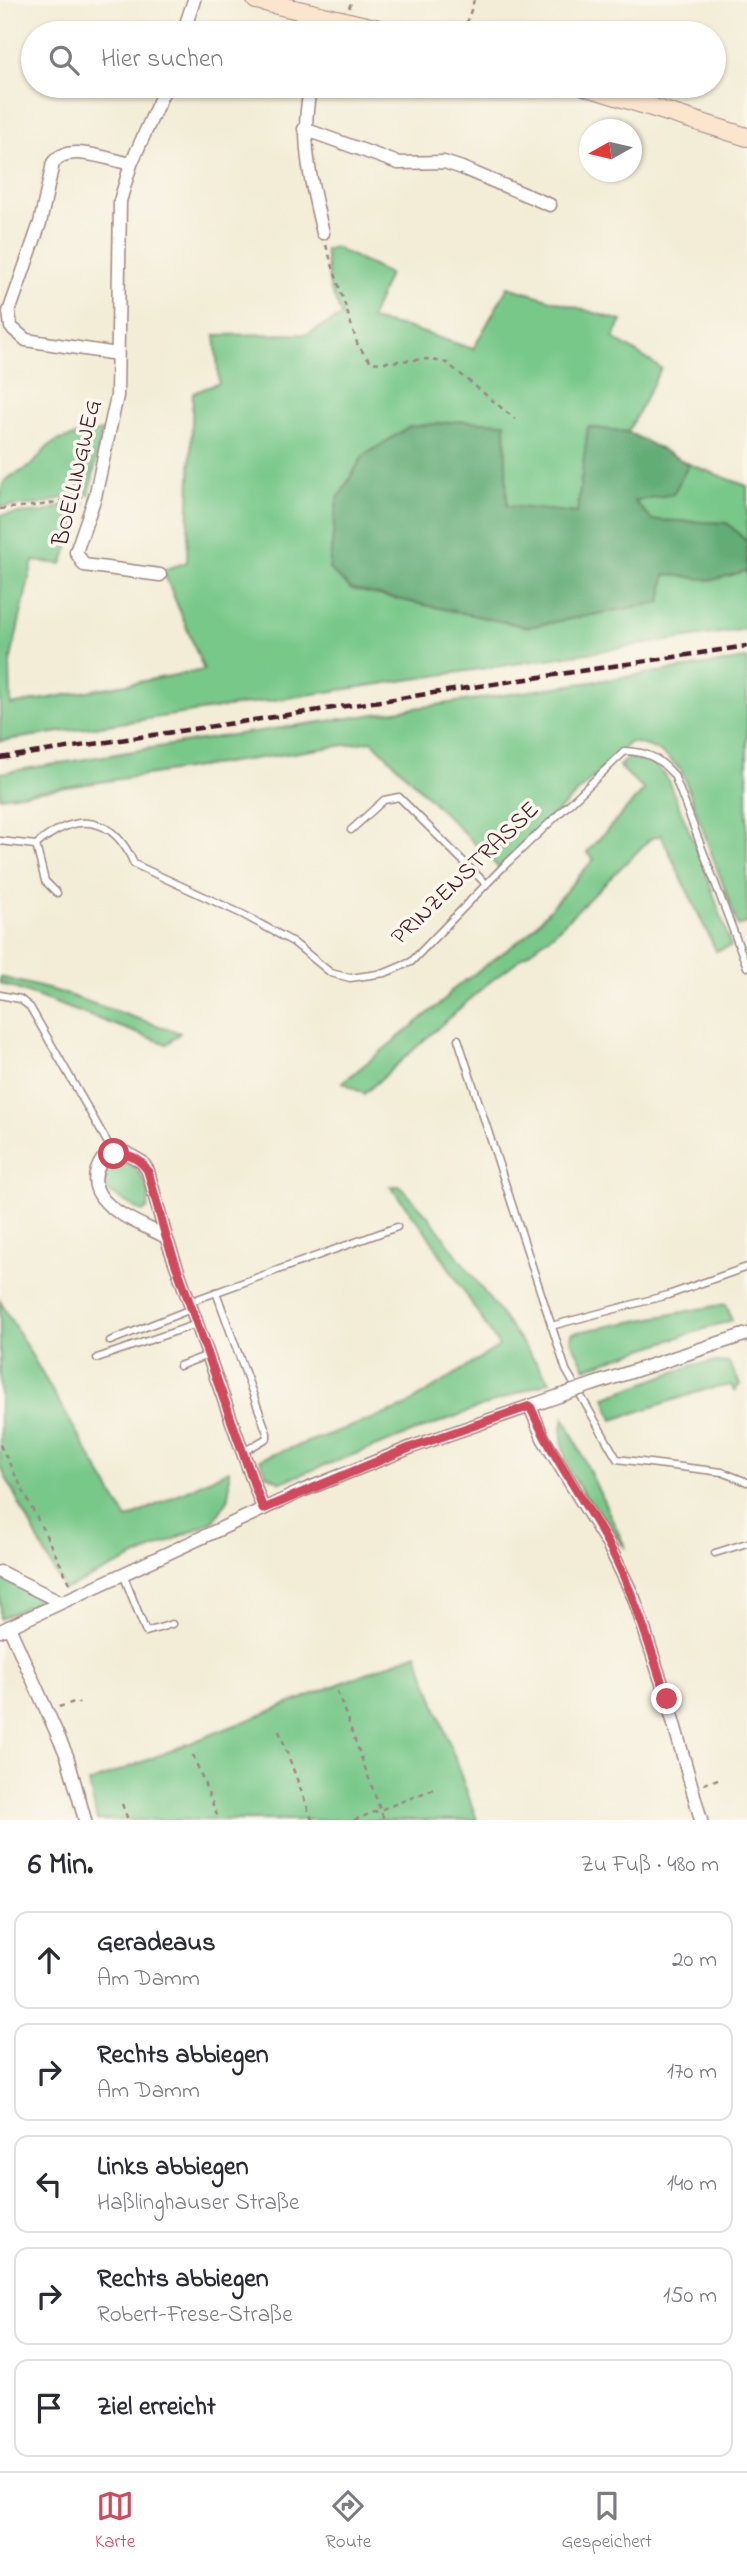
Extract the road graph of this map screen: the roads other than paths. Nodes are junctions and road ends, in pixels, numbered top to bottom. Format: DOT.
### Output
graph roads {
  1 [pos="194,0"];
  2 [pos="256,0"];
  3 [pos="187,21"];
  4 [pos="314,21"];
  5 [pos="161,98"];
  6 [pos="309,98"];
  7 [pos="622,98"];
  8 [pos="304,129"];
  9 [pos="747,137"];
  10 [pos="131,164"];
  11 [pos="550,205"];
  12 [pos="323,233"];
  13 [pos="117,354"];
  14 [pos="160,575"];
  15 [pos="351,830"];
  16 [pos="0,841"];
  17 [pos="36,845"];
  18 [pos="486,884"];
  19 [pos="57,893"];
  20 [pos="747,967"];
  21 [pos="0,995"];
  22 [pos="458,1039"];
  23 [pos="114,1154"];
  24 [pos="397,1227"];
  25 [pos="166,1237"];
  26 [pos="747,1267"];
  27 [pos="216,1292"];
  28 [pos="190,1305"];
  29 [pos="197,1324"];
  30 [pos="551,1326"];
  31 [pos="747,1334"];
  32 [pos="110,1341"];
  33 [pos="208,1355"];
  34 [pos="97,1358"];
  35 [pos="179,1366"];
  36 [pos="530,1406"];
  37 [pos="243,1452"];
  38 [pos="747,1482"];
  39 [pos="263,1509"];
  40 [pos="747,1543"];
  41 [pos="715,1553"];
  42 [pos="0,1572"];
  43 [pos="123,1574"];
  44 [pos="61,1602"];
  45 [pos="172,1625"];
  46 [pos="5,1629"];
  47 [pos="85,1820"];
  48 [pos="701,1820"];
  1 -- 3 [label="street"];
  2 -- 4 [label="main road"];
  5 -- 10 [label="street, BOELLINGWEG"];
  6 -- 8 [label="street"];
  7 -- 9 [label="main road"];
  8 -- 11 [label="street"];
  8 -- 12 [label="street"];
  10 -- 13 [label="street, BOELLINGWEG"];
  10 -- 13 [label="street"];
  13 -- 14 [label="street, BOELLINGWEG"];
  15 -- 18 [label="lane"];
  16 -- 17 [label="lane"];
  17 -- 18 [label="lane, PRINZENSTRASSE"];
  17 -- 19 [label="lane"];
  18 -- 20 [label="lane, PRINZENSTRASSE"];
  21 -- 23 [label="lane"];
  22 -- 30 [label="lane"];
  23 -- 25 [label="street"];
  23 -- 25 [label="street"];
  24 -- 27 [label="lane"];
  25 -- 28 [label="street"];
  26 -- 30 [label="lane"];
  27 -- 28 [label="lane"];
  27 -- 37 [label="lane"];
  28 -- 29 [label="street"];
  28 -- 32 [label="lane"];
  29 -- 33 [label="street"];
  29 -- 34 [label="lane"];
  30 -- 38 [label="lane"];
  31 -- 36 [label="street, bridge"];
  33 -- 35 [label="lane"];
  33 -- 37 [label="street"];
  36 -- 39 [label="street"];
  36 -- 48 [label="street"];
  37 -- 39 [label="street"];
  39 -- 43 [label="street"];
  40 -- 41 [label="lane"];
  42 -- 44 [label="street"];
  43 -- 44 [label="street"];
  43 -- 45 [label="lane"];
  44 -- 46 [label="street"];
  46 -- 47 [label="street"];
}
